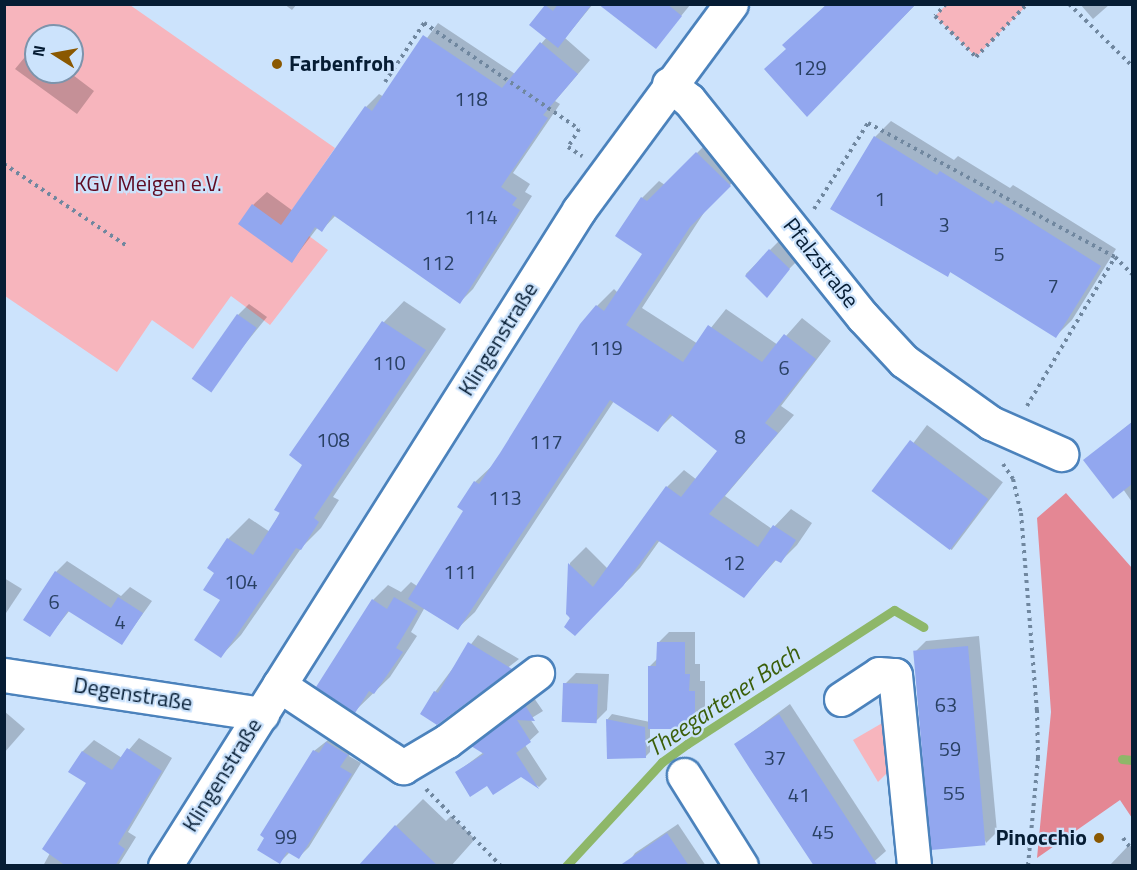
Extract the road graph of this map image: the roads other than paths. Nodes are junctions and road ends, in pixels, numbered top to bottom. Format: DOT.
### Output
graph roads {
  1 [pos="731,4"];
  2 [pos="669,84"];
  3 [pos="1061,454"];
  4 [pos="537,673"];
  5 [pos="4,675"];
  6 [pos="279,685"];
  7 [pos="841,699"];
  8 [pos="262,714"];
  9 [pos="684,775"];
  10 [pos="165,866"];
  11 [pos="741,866"];
  12 [pos="914,866"];
  1 -- 2 [label="street, Klingenstraße"];
  2 -- 3 [label="street, Pfalzstraße"];
  2 -- 6 [label="street, Klingenstraße"];
  4 -- 6 [label="street"];
  5 -- 8 [label="street, Degenstraße"];
  6 -- 8 [label="street, Klingenstraße"];
  7 -- 12 [label="street"];
  8 -- 10 [label="street, Klingenstraße"];
  9 -- 11 [label="street"];
}
